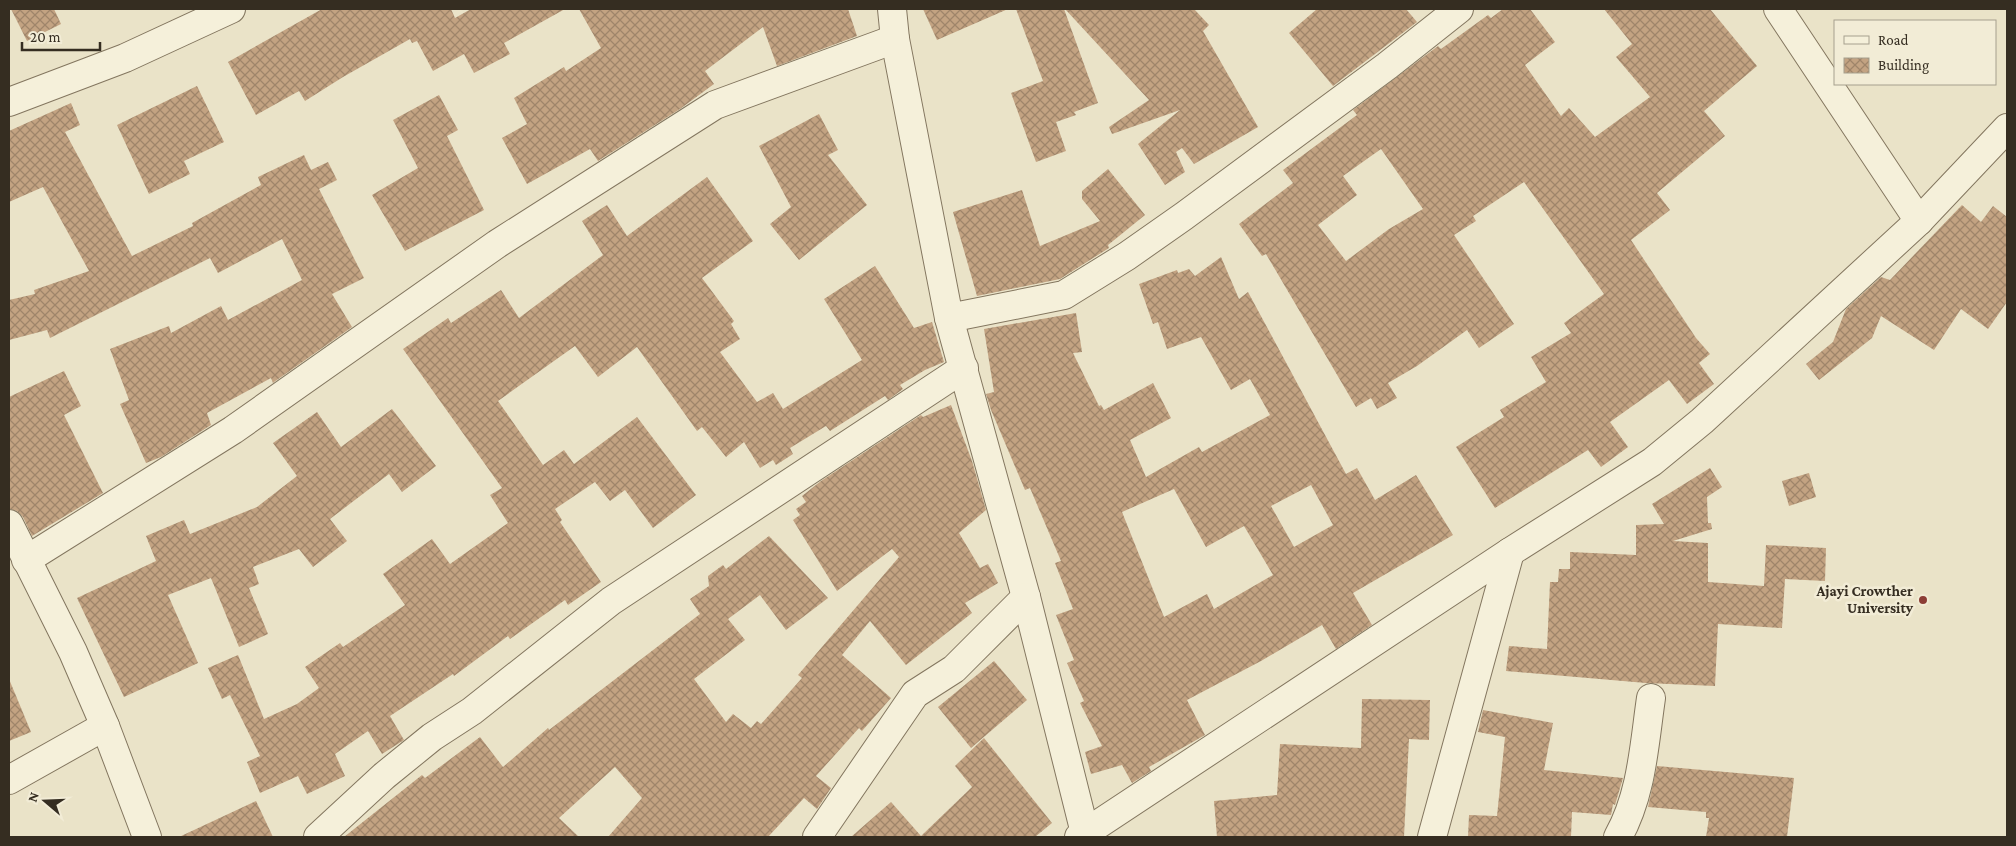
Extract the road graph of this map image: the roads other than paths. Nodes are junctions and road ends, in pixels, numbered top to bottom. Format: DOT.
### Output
graph roads {
  1 [pos="232,9"];
  2 [pos="892,9"];
  3 [pos="1459,9"];
  4 [pos="1778,9"];
  5 [pos="895,39"];
  6 [pos="9,102"];
  7 [pos="2007,128"];
  8 [pos="1918,221"];
  9 [pos="949,318"];
  10 [pos="964,368"];
  11 [pos="9,524"];
  12 [pos="1510,552"];
  13 [pos="26,560"];
  14 [pos="1026,597"];
  15 [pos="1651,698"];
  16 [pos="105,726"];
  17 [pos="9,780"];
  18 [pos="1084,835"];
  19 [pos="147,837"];
  20 [pos="318,837"];
  21 [pos="817,837"];
  22 [pos="1432,837"];
  23 [pos="1618,837"];
  1 -- 6 [label="street"];
  2 -- 5 [label="street"];
  3 -- 9 [label="street"];
  4 -- 8 [label="street"];
  5 -- 9 [label="street"];
  5 -- 13 [label="street"];
  7 -- 8 [label="street"];
  8 -- 12 [label="street"];
  9 -- 10 [label="street"];
  10 -- 14 [label="street"];
  10 -- 20 [label="street"];
  11 -- 13 [label="street"];
  12 -- 18 [label="street"];
  12 -- 22 [label="street"];
  13 -- 16 [label="street"];
  14 -- 18 [label="street"];
  14 -- 21 [label="street"];
  15 -- 23 [label="street"];
  16 -- 17 [label="street"];
  16 -- 19 [label="street"];
}
